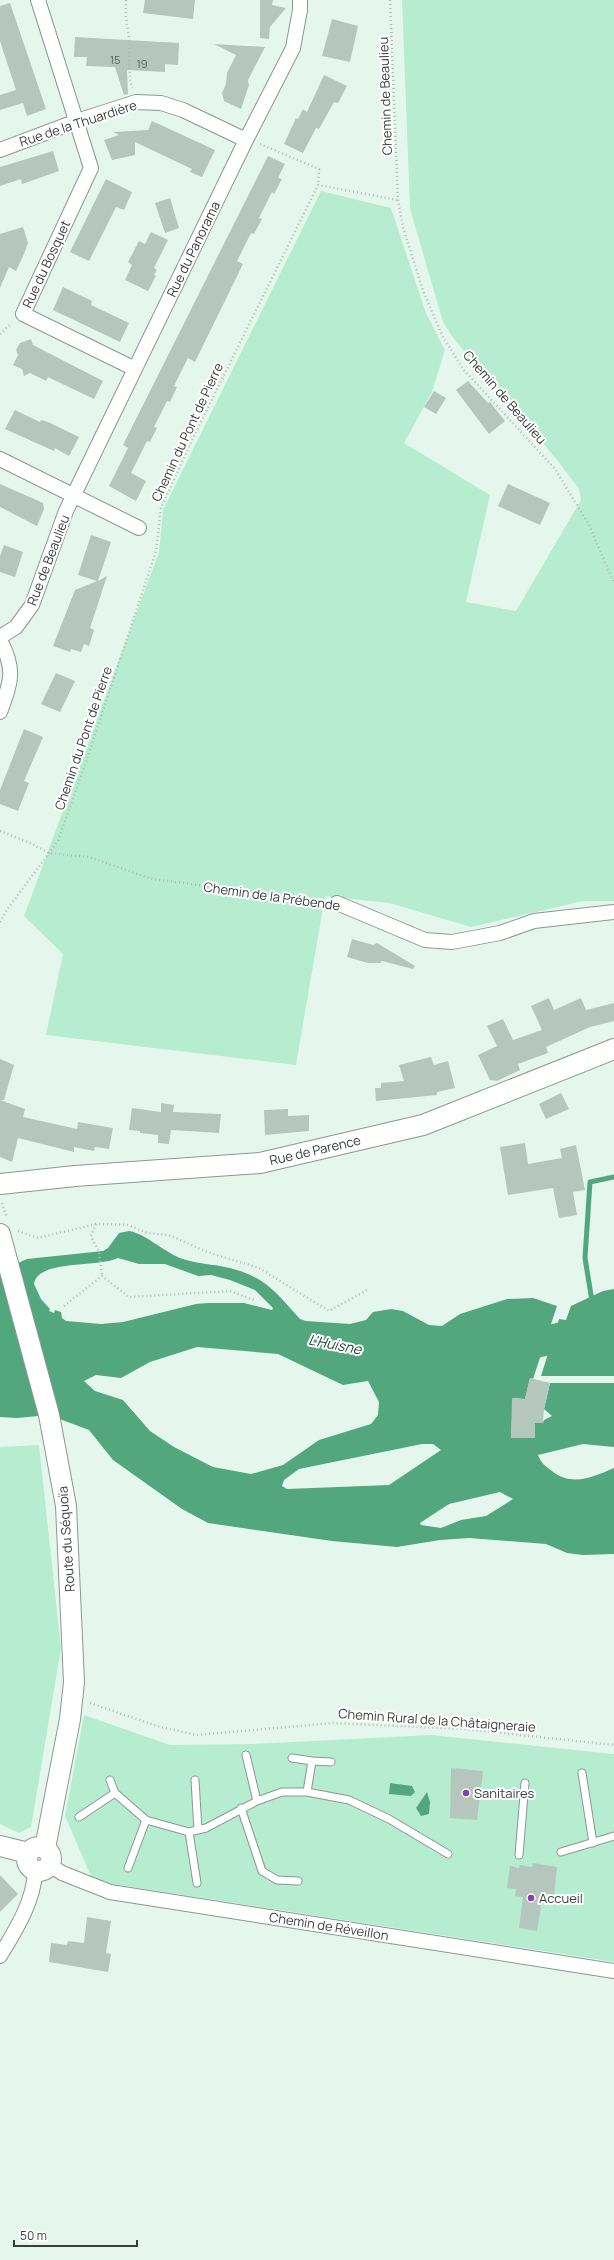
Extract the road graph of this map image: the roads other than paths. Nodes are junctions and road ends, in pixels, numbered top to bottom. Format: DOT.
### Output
graph roads {
  1 [pos="38,0"];
  2 [pos="300,0"];
  3 [pos="77,121"];
  4 [pos="246,140"];
  5 [pos="0,150"];
  6 [pos="135,370"];
  7 [pos="0,459"];
  8 [pos="74,495"];
  9 [pos="139,528"];
  10 [pos="0,638"];
  11 [pos="0,712"];
  12 [pos="337,903"];
  13 [pos="614,912"];
  14 [pos="614,1049"];
  15 [pos="1,1193"];
  16 [pos="6,1229"];
  17 [pos="246,1755"];
  18 [pos="292,1758"];
  19 [pos="312,1761"];
  20 [pos="331,1762"];
  21 [pos="582,1773"];
  22 [pos="110,1780"];
  23 [pos="195,1780"];
  24 [pos="525,1783"];
  25 [pos="307,1792"];
  26 [pos="115,1793"];
  27 [pos="257,1801"];
  28 [pos="241,1808"];
  29 [pos="79,1817"];
  30 [pos="146,1820"];
  31 [pos="198,1830"];
  32 [pos="189,1832"];
  33 [pos="614,1836"];
  34 [pos="593,1842"];
  35 [pos="0,1846"];
  36 [pos="562,1852"];
  37 [pos="448,1854"];
  38 [pos="519,1855"];
  39 [pos="39,1859"];
  40 [pos="128,1868"];
  41 [pos="298,1881"];
  42 [pos="197,1883"];
  43 [pos="0,1956"];
  44 [pos="614,1971"];
  1 -- 3 [label="street"];
  2 -- 4 [label="street, Rue du Panorama"];
  3 -- 4 [label="street, Rue de la Thuardière"];
  3 -- 5 [label="street, Rue de la Thuardière"];
  3 -- 6 [label="street, Rue du Bosquet"];
  4 -- 6 [label="street, Rue du Panorama"];
  6 -- 8 [label="street, Rue du Panorama"];
  7 -- 8 [label="street"];
  8 -- 9 [label="street"];
  8 -- 10 [label="street, Rue de Beaulieu"];
  10 -- 11 [label="street"];
  12 -- 13 [label="street, Chemin de la Prébende"];
  14 -- 15 [label="street, Rue de Parence"];
  16 -- 39 [label="street, Route du Séquoïa"];
  17 -- 27 [label="lane"];
  18 -- 19 [label="lane"];
  19 -- 20 [label="lane"];
  19 -- 25 [label="lane"];
  21 -- 34 [label="lane"];
  22 -- 26 [label="lane"];
  23 -- 31 [label="lane"];
  24 -- 38 [label="lane"];
  25 -- 27 [label="lane"];
  25 -- 37 [label="lane"];
  26 -- 29 [label="lane"];
  26 -- 30 [label="lane"];
  27 -- 28 [label="lane"];
  28 -- 31 [label="lane"];
  28 -- 41 [label="lane"];
  30 -- 32 [label="lane"];
  30 -- 40 [label="lane"];
  31 -- 32 [label="lane"];
  32 -- 42 [label="lane"];
  33 -- 34 [label="lane"];
  34 -- 36 [label="lane"];
  35 -- 39 [label="street"];
  39 -- 43 [label="street, Route du Séquoïa"];
  39 -- 44 [label="street, Chemin de Réveillon"];
}
